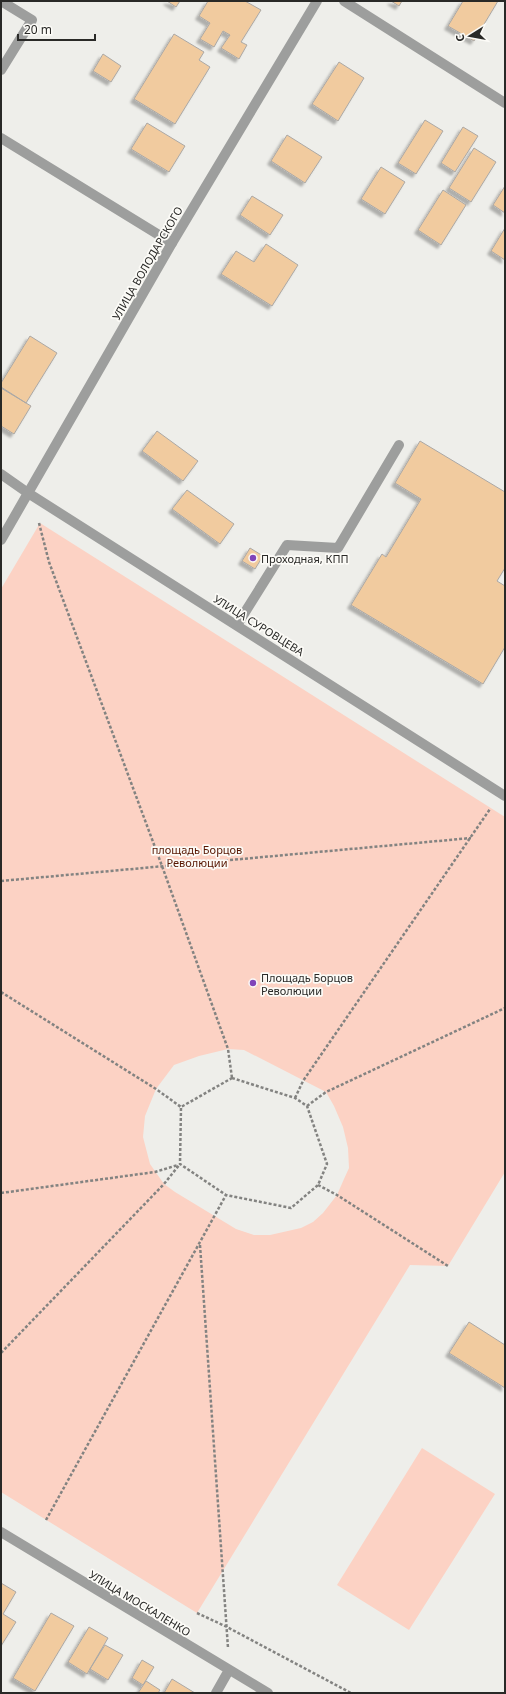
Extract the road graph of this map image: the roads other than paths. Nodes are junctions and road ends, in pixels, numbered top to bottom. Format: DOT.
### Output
graph roads {
  1 [pos="2,1"];
  2 [pos="317,1"];
  3 [pos="344,1"];
  4 [pos="1,70"];
  5 [pos="505,103"];
  6 [pos="1,138"];
  7 [pos="172,243"];
  8 [pos="399,445"];
  9 [pos="1,474"];
  10 [pos="28,492"];
  11 [pos="1,540"];
  12 [pos="237,625"];
  13 [pos="505,796"];
  14 [pos="1,1532"];
  15 [pos="229,1670"];
  16 [pos="216,1693"];
  17 [pos="268,1693"];
  1 -- 4 [label="street"];
  2 -- 7 [label="street, УЛИЦА ВОЛОДАРСКОГО"];
  3 -- 5 [label="street"];
  6 -- 7 [label="street"];
  7 -- 10 [label="street, УЛИЦА ВОЛОДАРСКОГО"];
  8 -- 12 [label="street"];
  9 -- 10 [label="street, УЛИЦА СУРОВЦЕВА"];
  10 -- 11 [label="street, УЛИЦА ВОЛОДАРСКОГО"];
  10 -- 12 [label="street, УЛИЦА СУРОВЦЕВА"];
  12 -- 13 [label="street, УЛИЦА СУРОВЦЕВА"];
  14 -- 15 [label="street, УЛИЦА МОСКАЛЕНКО"];
  15 -- 16 [label="street"];
  15 -- 17 [label="street, УЛИЦА МОСКАЛЕНКО"];
}
